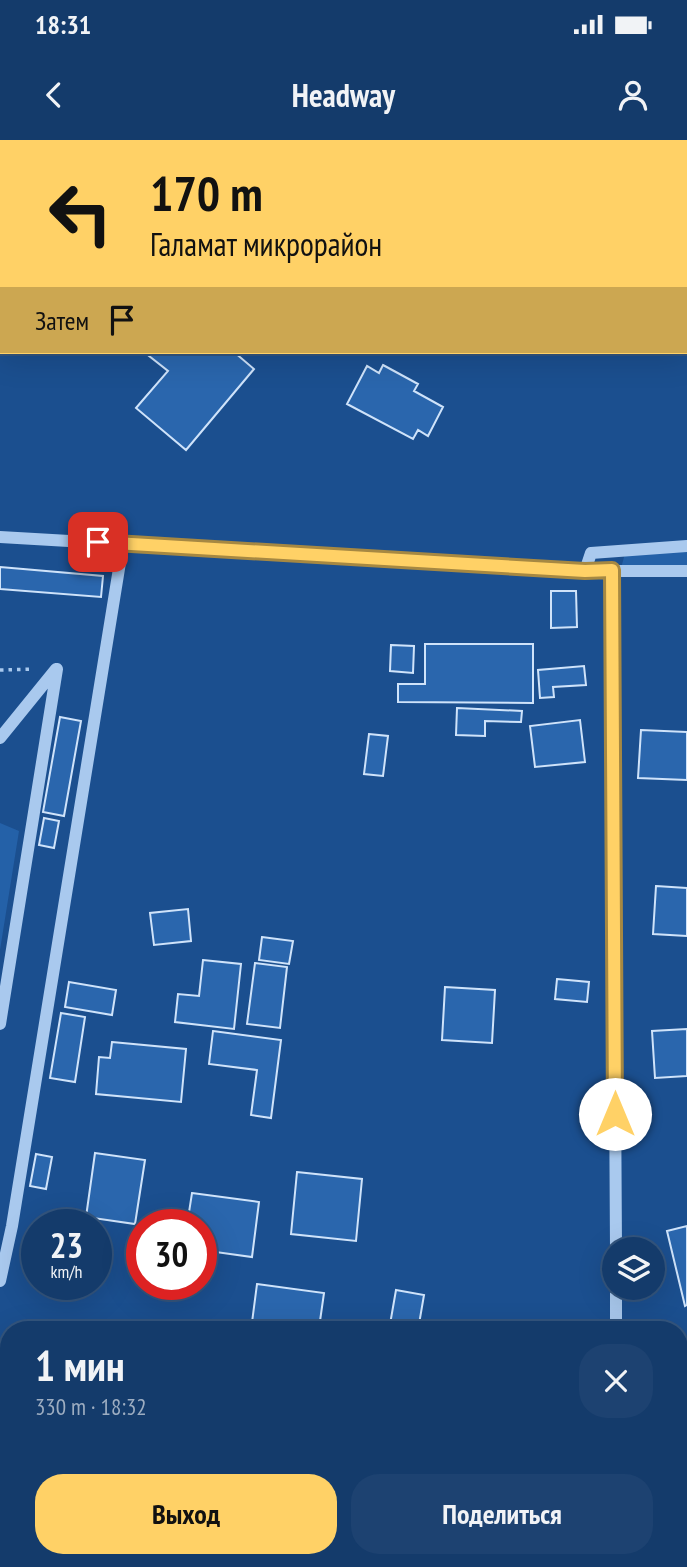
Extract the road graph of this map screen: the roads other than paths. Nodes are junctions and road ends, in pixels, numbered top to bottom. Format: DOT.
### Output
graph roads {
  1 [pos="0,537"];
  2 [pos="123,544"];
  3 [pos="687,546"];
  4 [pos="612,570"];
  5 [pos="687,570"];
  6 [pos="585,571"];
  7 [pos="0,738"];
  8 [pos="0,1024"];
  9 [pos="616,1237"];
  10 [pos="0,1281"];
  11 [pos="616,1300"];
  12 [pos="616,1321"];
  1 -- 2 [label="street"];
  2 -- 6 [label="street"];
  2 -- 10 [label="street"];
  3 -- 6 [label="street"];
  4 -- 5 [label="street"];
  4 -- 6 [label="street"];
  4 -- 9 [label="street"];
  7 -- 8 [label="street"];
  11 -- 12 [label="street"];
}
